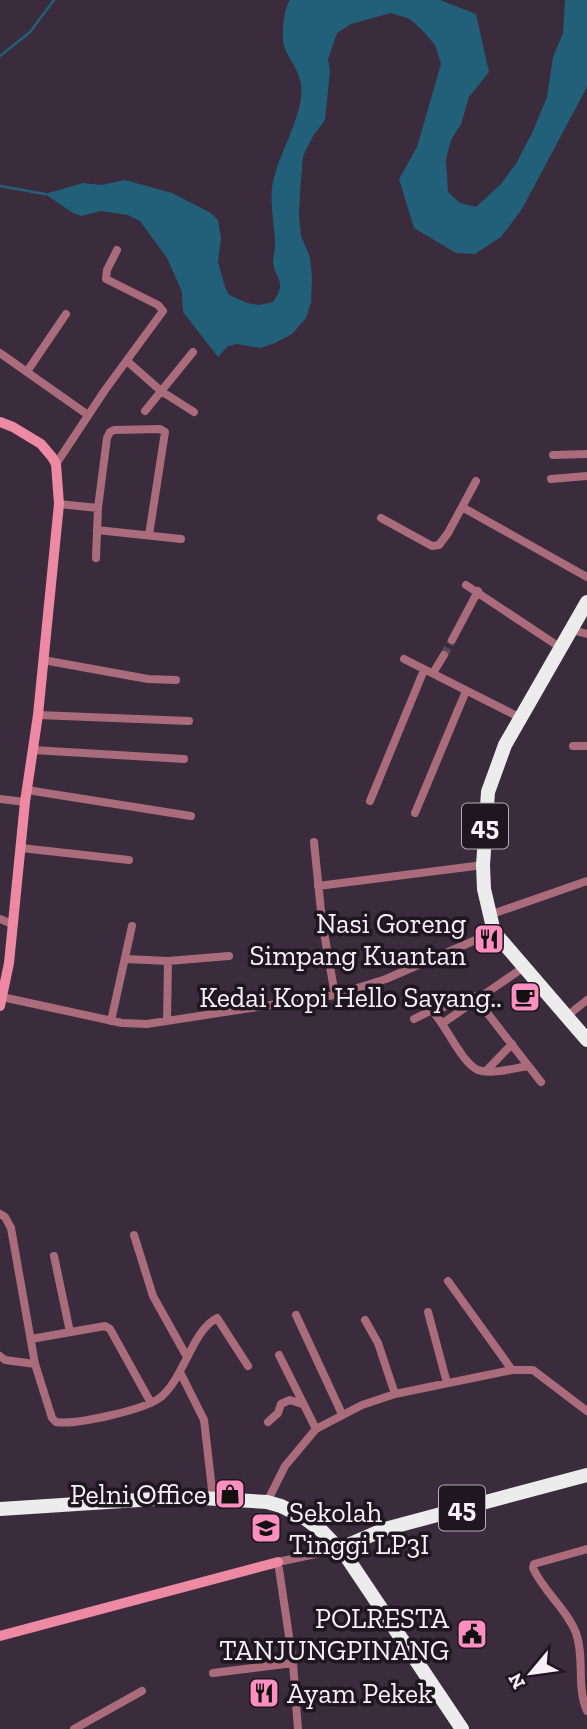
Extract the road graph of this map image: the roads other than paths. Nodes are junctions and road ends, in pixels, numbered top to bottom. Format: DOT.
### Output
graph roads {
  1 [pos="117,250"];
  2 [pos="66,314"];
  3 [pos="193,352"];
  4 [pos="0,353"];
  5 [pos="127,361"];
  6 [pos="28,370"];
  7 [pos="161,391"];
  8 [pos="145,411"];
  9 [pos="194,412"];
  10 [pos="88,415"];
  11 [pos="0,422"];
  12 [pos="587,454"];
  13 [pos="553,455"];
  14 [pos="55,464"];
  15 [pos="587,476"];
  16 [pos="551,479"];
  17 [pos="476,481"];
  18 [pos="59,505"];
  19 [pos="462,507"];
  20 [pos="98,508"];
  21 [pos="381,517"];
  22 [pos="97,530"];
  23 [pos="149,535"];
  24 [pos="181,538"];
  25 [pos="96,558"];
  26 [pos="587,577"];
  27 [pos="466,585"];
  28 [pos="478,591"];
  29 [pos="587,602"];
  30 [pos="572,630"];
  31 [pos="587,634"];
  32 [pos="452,640"];
  33 [pos="561,648"];
  34 [pos="444,654"];
  35 [pos="404,659"];
  36 [pos="43,660"];
  37 [pos="429,671"];
  38 [pos="176,680"];
  39 [pos="466,691"];
  40 [pos="38,715"];
  41 [pos="519,717"];
  42 [pos="189,721"];
  43 [pos="573,746"];
  44 [pos="587,746"];
  45 [pos="33,750"];
  46 [pos="184,758"];
  47 [pos="27,790"];
  48 [pos="0,799"];
  49 [pos="370,801"];
  50 [pos="25,802"];
  51 [pos="415,813"];
  52 [pos="191,816"];
  53 [pos="314,842"];
  54 [pos="21,848"];
  55 [pos="129,860"];
  56 [pos="483,865"];
  57 [pos="587,881"];
  58 [pos="318,886"];
  59 [pos="489,915"];
  60 [pos="0,919"];
  61 [pos="12,924"];
  62 [pos="132,926"];
  63 [pos="494,932"];
  64 [pos="229,956"];
  65 [pos="125,959"];
  66 [pos="169,961"];
  67 [pos="4,962"];
  68 [pos="524,967"];
  69 [pos="335,995"];
  70 [pos="478,999"];
  71 [pos="587,1000"];
  72 [pos="1,1001"];
  73 [pos="434,1013"];
  74 [pos="567,1016"];
  75 [pos="414,1019"];
  76 [pos="111,1021"];
  77 [pos="167,1021"];
  78 [pos="443,1024"];
  79 [pos="587,1040"];
  80 [pos="512,1044"];
  81 [pos="528,1066"];
  82 [pos="486,1071"];
  83 [pos="541,1082"];
  84 [pos="0,1214"];
  85 [pos="134,1235"];
  86 [pos="54,1256"];
  87 [pos="448,1281"];
  88 [pos="428,1312"];
  89 [pos="296,1315"];
  90 [pos="365,1320"];
  91 [pos="70,1332"];
  92 [pos="32,1339"];
  93 [pos="279,1355"];
  94 [pos="0,1356"];
  95 [pos="187,1357"];
  96 [pos="35,1364"];
  97 [pos="248,1366"];
  98 [pos="512,1370"];
  99 [pos="180,1372"];
  100 [pos="447,1383"];
  101 [pos="395,1394"];
  102 [pos="151,1403"];
  103 [pos="302,1404"];
  104 [pos="587,1410"];
  105 [pos="342,1414"];
  106 [pos="268,1423"];
  107 [pos="316,1429"];
  108 [pos="587,1475"];
  109 [pos="214,1497"];
  110 [pos="267,1502"];
  111 [pos="0,1509"];
  112 [pos="340,1549"];
  113 [pos="587,1549"];
  114 [pos="278,1562"];
  115 [pos="0,1636"];
  116 [pos="293,1662"];
  117 [pos="213,1673"];
  118 [pos="142,1691"];
  119 [pos="587,1711"];
  120 [pos="74,1729"];
  121 [pos="298,1729"];
  122 [pos="462,1729"];
  1 -- 5 [label="street"];
  2 -- 6 [label="street"];
  3 -- 7 [label="street"];
  4 -- 6 [label="street"];
  5 -- 7 [label="street"];
  5 -- 10 [label="street"];
  6 -- 10 [label="street"];
  7 -- 8 [label="street"];
  7 -- 9 [label="street"];
  10 -- 14 [label="street"];
  11 -- 14 [label="street"];
  12 -- 13 [label="street"];
  14 -- 18 [label="street"];
  15 -- 16 [label="street"];
  17 -- 19 [label="street"];
  18 -- 20 [label="street"];
  18 -- 36 [label="street"];
  19 -- 21 [label="street"];
  19 -- 26 [label="street"];
  20 -- 22 [label="street"];
  20 -- 23 [label="street"];
  22 -- 23 [label="street"];
  22 -- 25 [label="street"];
  23 -- 24 [label="street"];
  27 -- 28 [label="street"];
  28 -- 32 [label="street"];
  28 -- 33 [label="street"];
  29 -- 30 [label="highway, 45"];
  30 -- 31 [label="street"];
  30 -- 33 [label="highway, 45"];
  33 -- 41 [label="highway, 45"];
  34 -- 37 [label="street"];
  35 -- 37 [label="street"];
  36 -- 38 [label="street"];
  36 -- 40 [label="street"];
  37 -- 39 [label="street"];
  37 -- 49 [label="street"];
  39 -- 41 [label="street"];
  39 -- 51 [label="street"];
  40 -- 42 [label="street"];
  40 -- 45 [label="street"];
  41 -- 56 [label="highway, 45"];
  43 -- 44 [label="street"];
  45 -- 46 [label="street"];
  45 -- 47 [label="street"];
  47 -- 50 [label="street"];
  47 -- 52 [label="street"];
  48 -- 50 [label="street"];
  50 -- 54 [label="street"];
  53 -- 58 [label="street"];
  54 -- 55 [label="street"];
  54 -- 61 [label="street"];
  56 -- 58 [label="street"];
  56 -- 59 [label="highway, 45"];
  57 -- 59 [label="street"];
  58 -- 69 [label="street"];
  59 -- 63 [label="highway, 45"];
  60 -- 61 [label="street"];
  61 -- 67 [label="street"];
  62 -- 65 [label="street"];
  63 -- 68 [label="highway, 45"];
  63 -- 69 [label="street"];
  64 -- 66 [label="street"];
  65 -- 66 [label="street"];
  65 -- 76 [label="street"];
  66 -- 77 [label="street"];
  67 -- 72 [label="street"];
  68 -- 70 [label="street"];
  68 -- 74 [label="highway, 45"];
  69 -- 77 [label="street"];
  70 -- 73 [label="street"];
  70 -- 78 [label="street"];
  70 -- 80 [label="street"];
  71 -- 74 [label="street"];
  72 -- 76 [label="street"];
  73 -- 75 [label="street"];
  73 -- 78 [label="street"];
  74 -- 79 [label="highway, 45"];
  76 -- 77 [label="street"];
  78 -- 82 [label="street"];
  80 -- 81 [label="street"];
  80 -- 82 [label="street"];
  81 -- 82 [label="street"];
  81 -- 83 [label="street"];
  84 -- 92 [label="street"];
  85 -- 95 [label="street"];
  86 -- 91 [label="street"];
  87 -- 98 [label="street"];
  88 -- 100 [label="street"];
  89 -- 105 [label="street"];
  90 -- 101 [label="street"];
  91 -- 92 [label="street"];
  91 -- 102 [label="street"];
  92 -- 96 [label="street"];
  93 -- 103 [label="street"];
  94 -- 96 [label="street"];
  95 -- 97 [label="street"];
  95 -- 99 [label="street"];
  96 -- 102 [label="street"];
  98 -- 100 [label="street"];
  98 -- 104 [label="street"];
  99 -- 102 [label="street"];
  99 -- 109 [label="street"];
  100 -- 101 [label="street"];
  101 -- 105 [label="street"];
  103 -- 106 [label="street"];
  103 -- 107 [label="street"];
  105 -- 107 [label="street"];
  107 -- 110 [label="street"];
  108 -- 112 [label="highway, 45"];
  109 -- 110 [label="highway"];
  109 -- 111 [label="highway"];
  110 -- 112 [label="highway"];
  112 -- 114 [label="street"];
  112 -- 122 [label="highway"];
  113 -- 119 [label="street"];
  114 -- 115 [label="street"];
  114 -- 116 [label="street"];
  116 -- 117 [label="street"];
  116 -- 121 [label="street"];
  118 -- 120 [label="street"];
}
